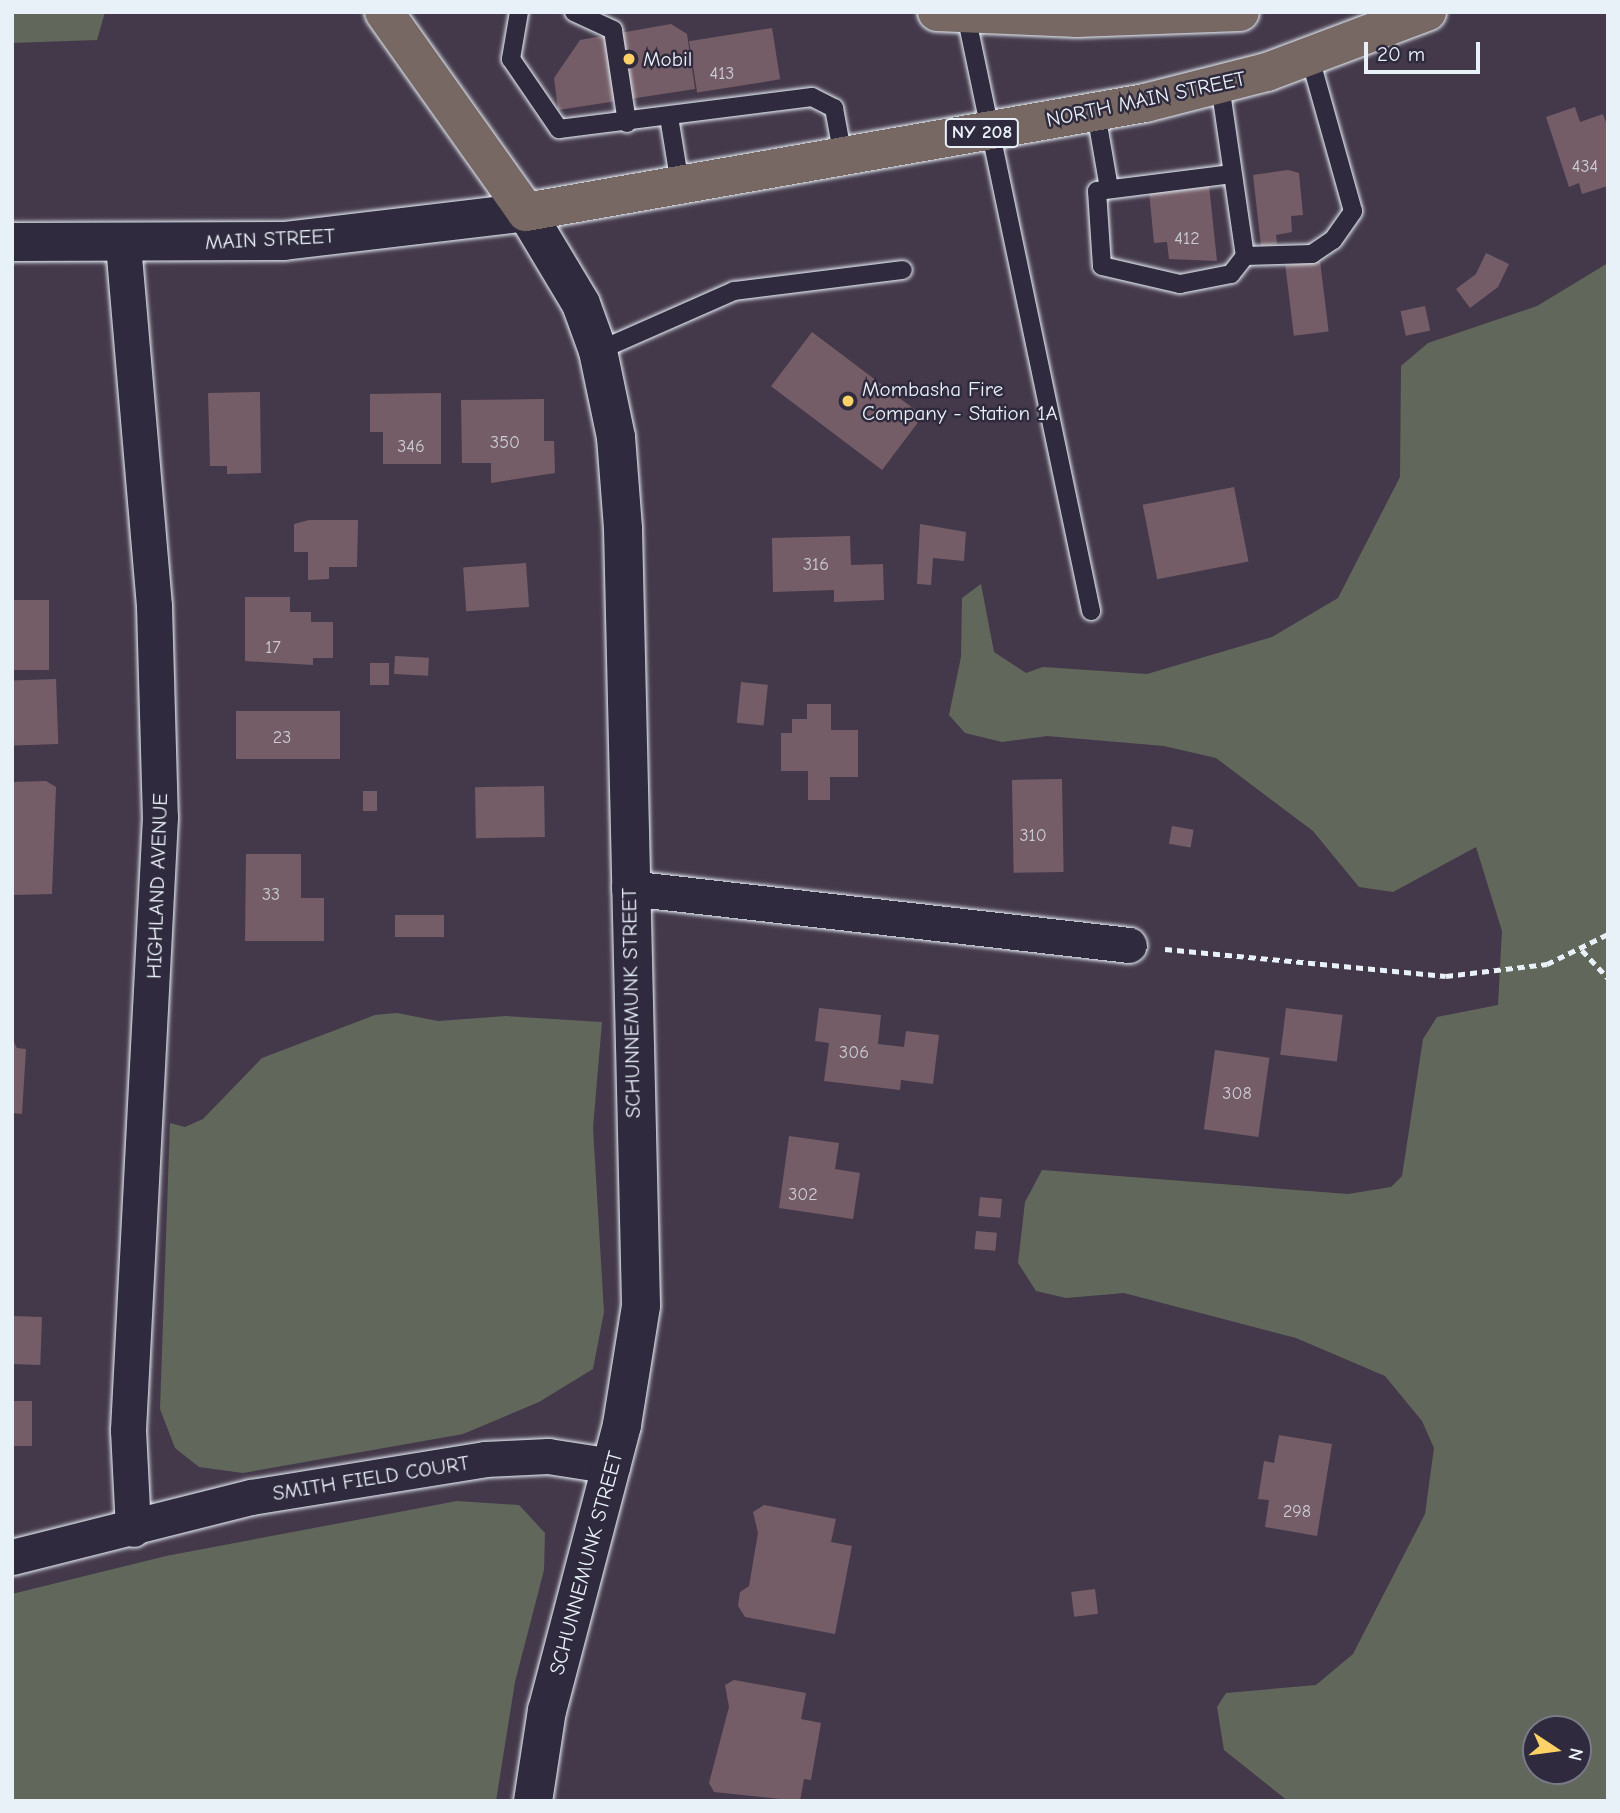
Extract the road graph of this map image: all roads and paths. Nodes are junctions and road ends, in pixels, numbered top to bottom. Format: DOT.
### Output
graph roads {
  1 [pos="384,12"];
  2 [pos="519,12"];
  3 [pos="575,12"];
  4 [pos="1427,12"];
  5 [pos="1220,13"];
  6 [pos="952,14"];
  7 [pos="1310,58"];
  8 [pos="1220,85"];
  9 [pos="1096,113"];
  10 [pos="669,117"];
  11 [pos="627,123"];
  12 [pos="989,131"];
  13 [pos="843,157"];
  14 [pos="1232,174"];
  15 [pos="680,184"];
  16 [pos="1108,188"];
  17 [pos="526,212"];
  18 [pos="12,242"];
  19 [pos="123,244"];
  20 [pos="1245,256"];
  21 [pos="903,270"];
  22 [pos="598,351"];
  23 [pos="1091,611"];
  24 [pos="629,888"];
  25 [pos="1608,934"];
  26 [pos="1129,945"];
  27 [pos="1583,950"];
  28 [pos="1608,978"];
  29 [pos="612,1466"];
  30 [pos="132,1529"];
  31 [pos="12,1557"];
  32 [pos="533,1801"];
  1 -- 17 [label="main road"];
  2 -- 11 [label="lane"];
  3 -- 11 [label="lane"];
  4 -- 7 [label="main road, NORTH MAIN STREET / NY 208"];
  5 -- 6 [label="main road"];
  6 -- 12 [label="lane"];
  7 -- 8 [label="main road, NORTH MAIN STREET / NY 208"];
  7 -- 20 [label="lane"];
  8 -- 9 [label="main road, NORTH MAIN STREET / NY 208"];
  8 -- 14 [label="lane"];
  9 -- 12 [label="main road, NORTH MAIN STREET / NY 208"];
  9 -- 16 [label="lane"];
  10 -- 11 [label="lane"];
  10 -- 13 [label="lane"];
  10 -- 15 [label="lane"];
  12 -- 13 [label="main road, NORTH MAIN STREET / NY 208"];
  12 -- 23 [label="lane"];
  13 -- 15 [label="main road, NORTH MAIN STREET / NY 208"];
  14 -- 16 [label="lane"];
  14 -- 20 [label="lane"];
  15 -- 17 [label="main road, NORTH MAIN STREET / NY 208"];
  16 -- 20 [label="lane"];
  17 -- 19 [label="street, MAIN STREET"];
  17 -- 22 [label="street, SCHUNNEMUNK STREET"];
  18 -- 19 [label="street, MAIN STREET"];
  19 -- 30 [label="street, HIGHLAND AVENUE"];
  21 -- 22 [label="lane"];
  22 -- 24 [label="street, SCHUNNEMUNK STREET"];
  24 -- 26 [label="street"];
  24 -- 29 [label="street, SCHUNNEMUNK STREET"];
  25 -- 27 [label="path"];
  26 -- 27 [label="path"];
  27 -- 28 [label="path"];
  29 -- 30 [label="street, SMITH FIELD COURT"];
  29 -- 32 [label="street, SCHUNNEMUNK STREET"];
  30 -- 31 [label="street, SMITH FIELD COURT"];
}
